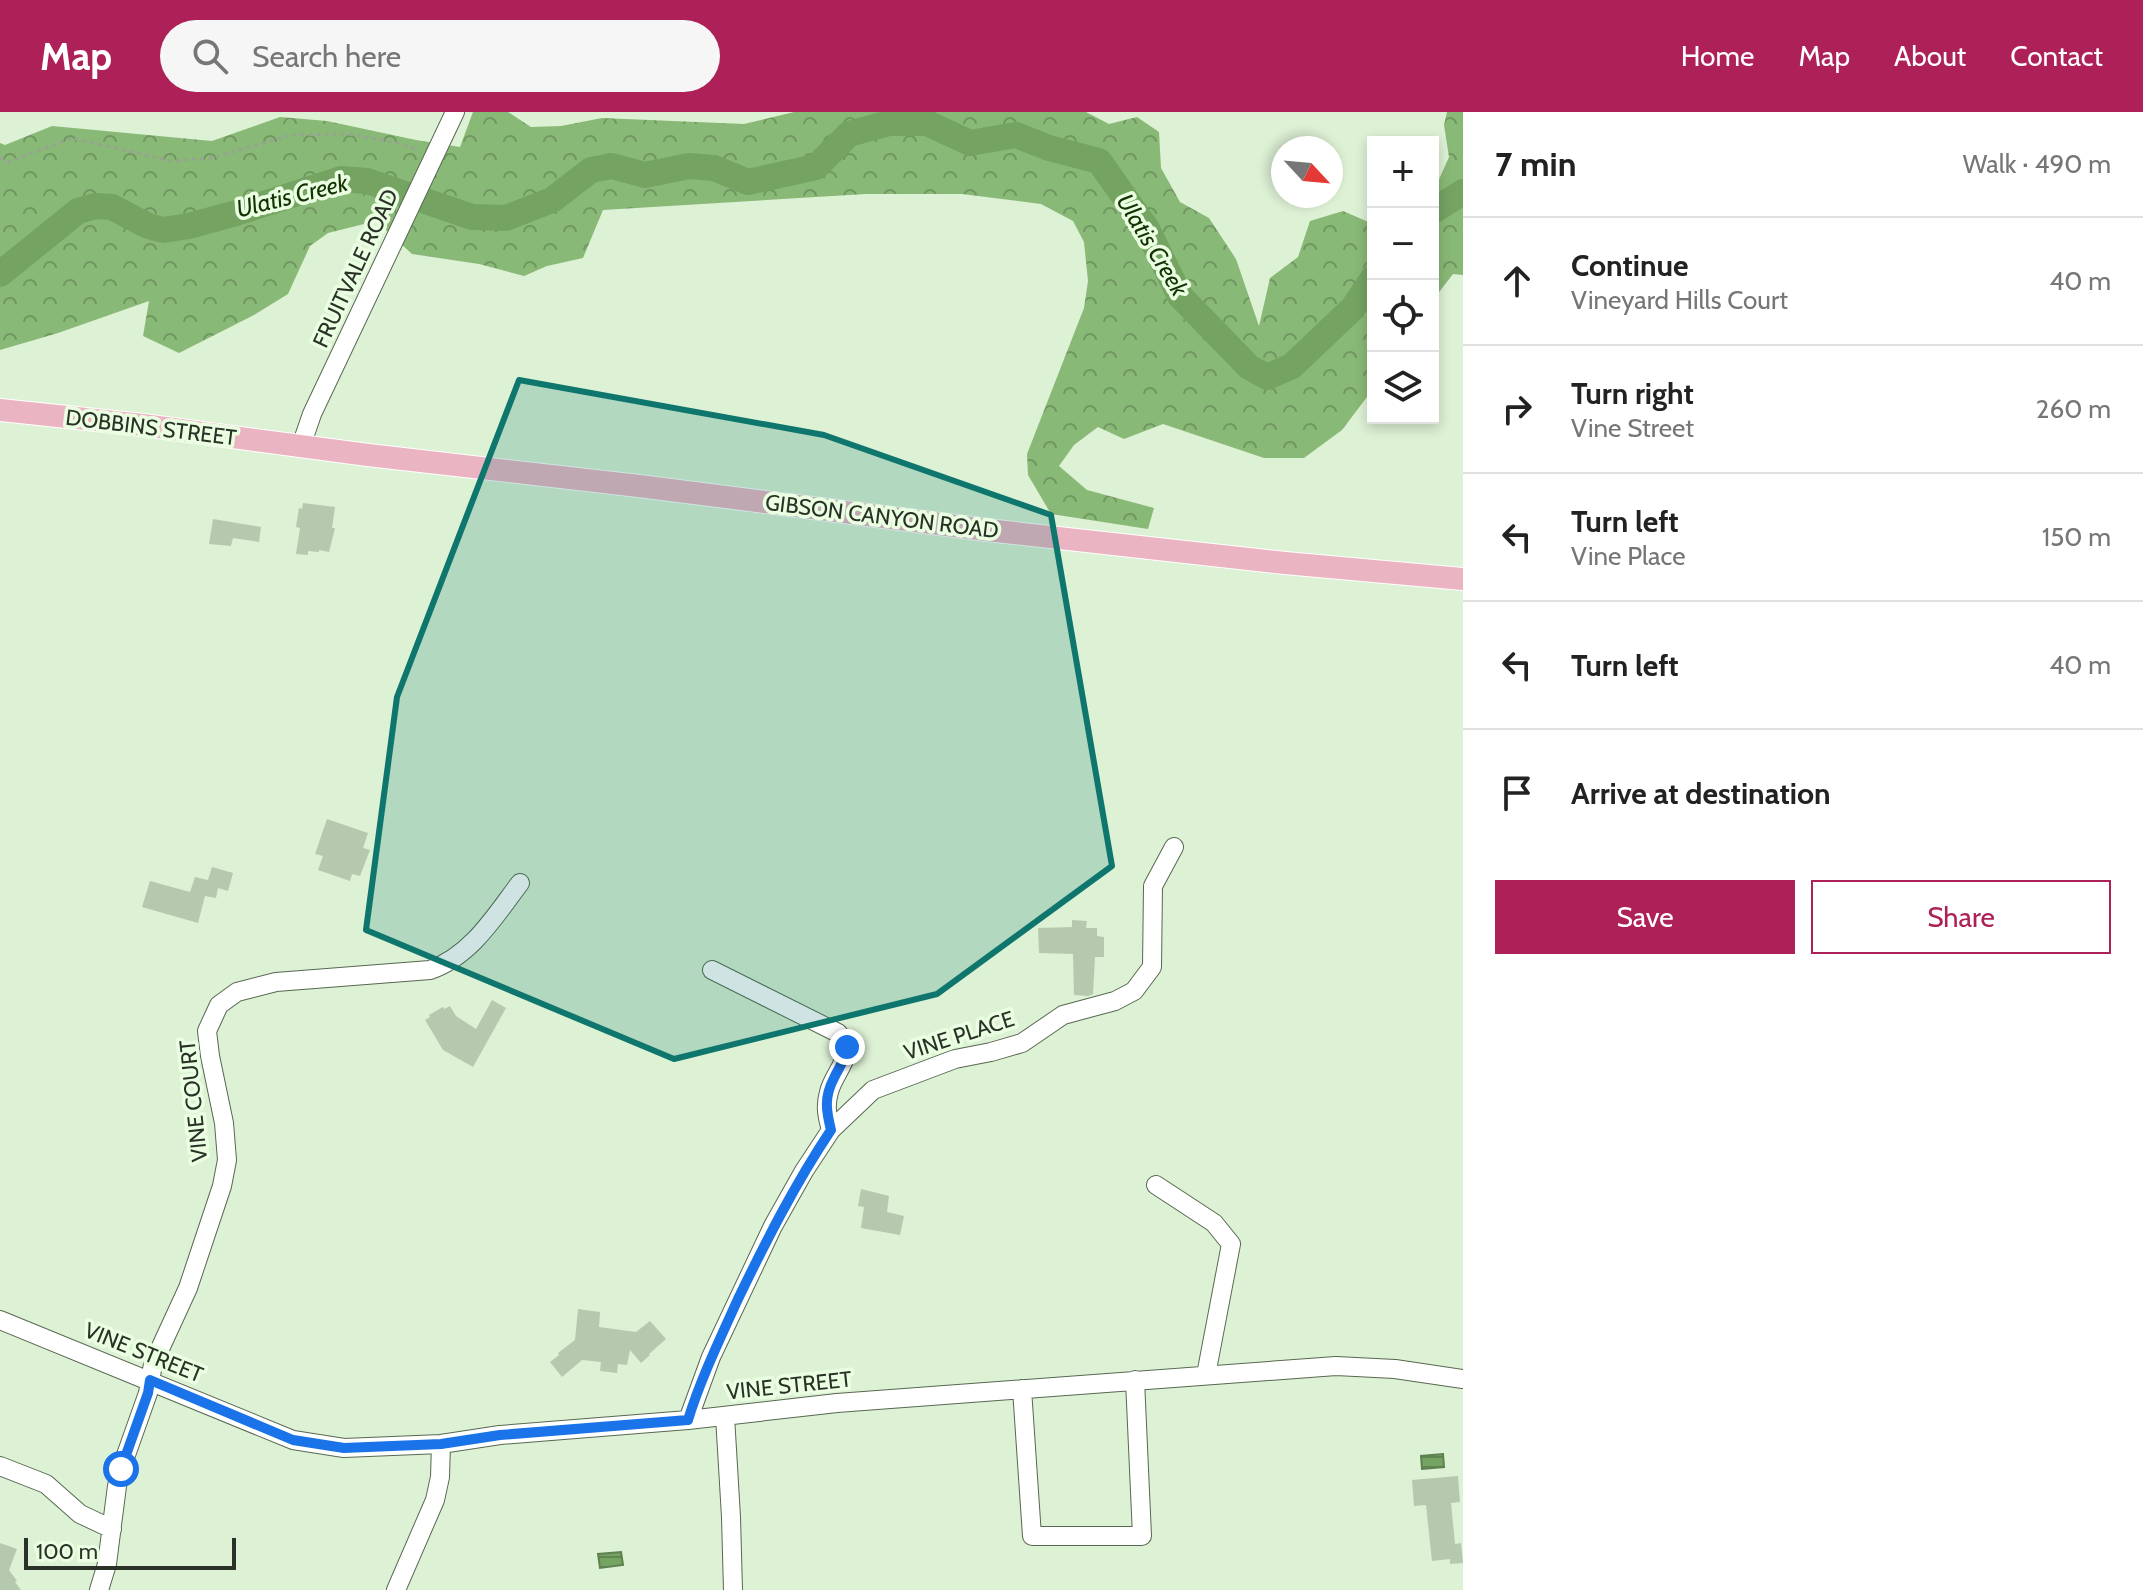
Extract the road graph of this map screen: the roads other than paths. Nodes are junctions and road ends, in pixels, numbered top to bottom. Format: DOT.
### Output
graph roads {
  1 [pos="455,112"];
  2 [pos="0,410"];
  3 [pos="301,446"];
  4 [pos="1463,579"];
  5 [pos="1174,847"];
  6 [pos="520,883"];
  7 [pos="712,970"];
  8 [pos="831,1130"];
  9 [pos="1156,1185"];
  10 [pos="0,1320"];
  11 [pos="1206,1375"];
  12 [pos="1463,1379"];
  13 [pos="150,1380"];
  14 [pos="1135,1380"];
  15 [pos="1022,1389"];
  16 [pos="725,1416"];
  17 [pos="688,1420"];
  18 [pos="441,1444"];
  19 [pos="0,1466"];
  20 [pos="112,1529"];
  21 [pos="99,1590"];
  22 [pos="396,1590"];
  23 [pos="733,1590"];
  1 -- 3 [label="street, FRUITVALE ROAD"];
  2 -- 3 [label="main road, DOBBINS STREET"];
  3 -- 4 [label="main road, GIBSON CANYON ROAD"];
  5 -- 8 [label="street, VINE PLACE"];
  6 -- 13 [label="street, VINE COURT"];
  7 -- 8 [label="street"];
  8 -- 17 [label="street, VINE PLACE"];
  9 -- 11 [label="street"];
  10 -- 13 [label="street, VINE STREET"];
  11 -- 12 [label="street, VINE STREET"];
  11 -- 14 [label="street, VINE STREET"];
  13 -- 18 [label="street, VINE STREET"];
  13 -- 20 [label="street, VINE COURT"];
  14 -- 15 [label="street, VINE STREET"];
  14 -- 15 [label="street"];
  15 -- 16 [label="street, VINE STREET"];
  16 -- 17 [label="street, VINE STREET"];
  16 -- 23 [label="street"];
  17 -- 18 [label="street, VINE STREET"];
  18 -- 22 [label="street"];
  19 -- 20 [label="street"];
  20 -- 21 [label="street, VINE COURT"];
}
